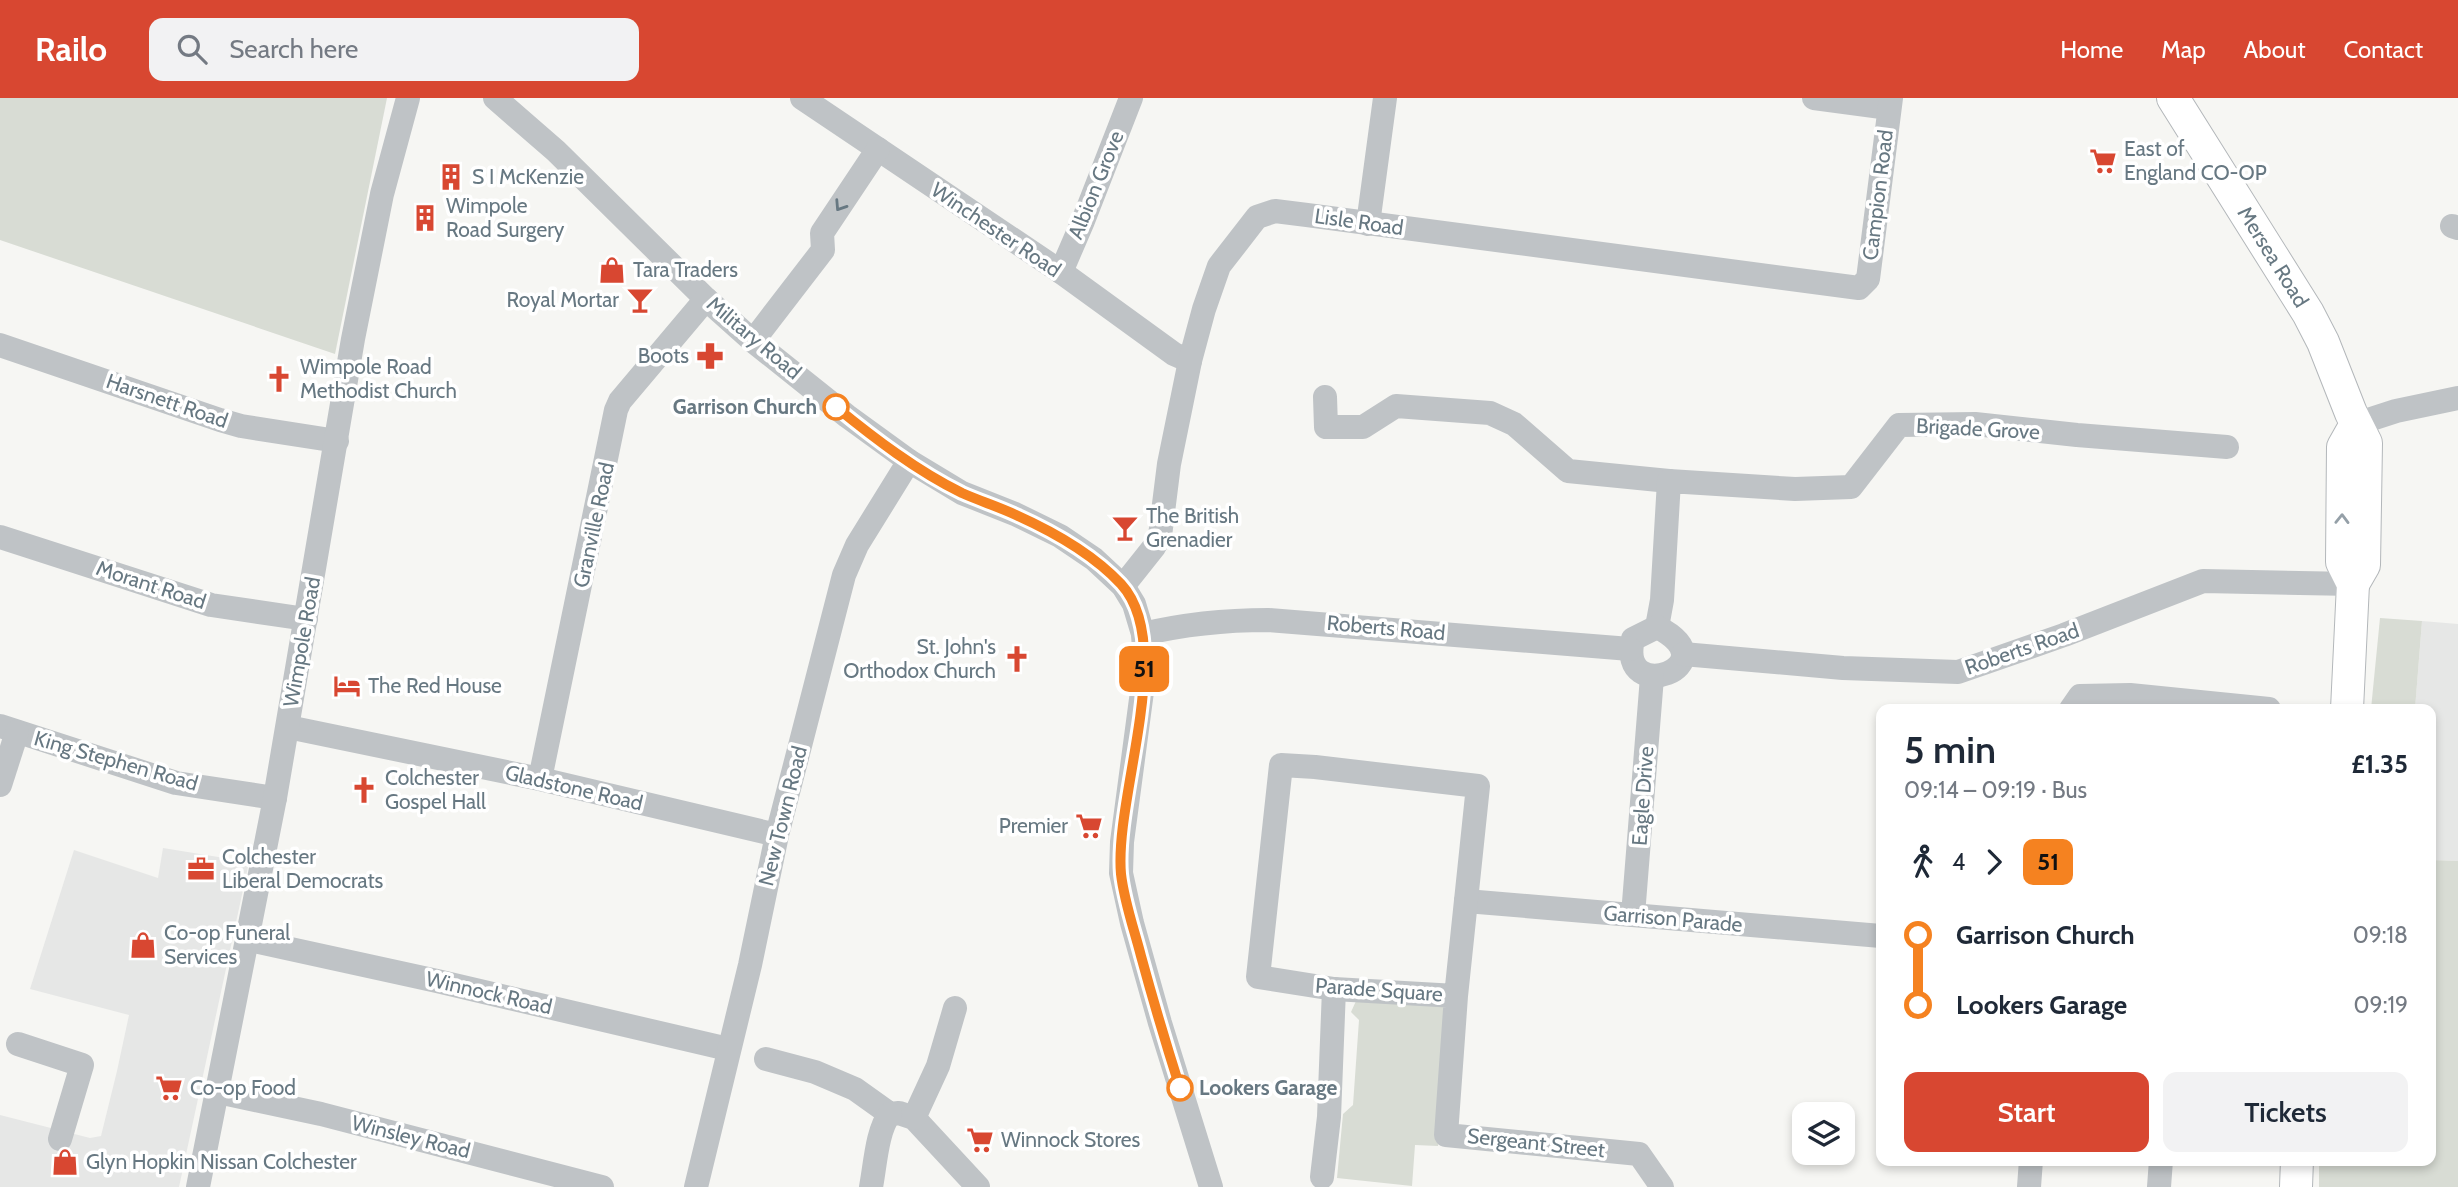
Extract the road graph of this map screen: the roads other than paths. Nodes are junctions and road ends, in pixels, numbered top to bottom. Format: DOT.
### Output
graph roads {
  1 [pos="408,98"];
  2 [pos="495,98"];
  3 [pos="802,98"];
  4 [pos="1130,98"];
  5 [pos="1385,98"];
  6 [pos="1814,98"];
  7 [pos="2173,98"];
  8 [pos="1890,103"];
  9 [pos="878,149"];
  10 [pos="1368,223"];
  11 [pos="1061,272"];
  12 [pos="1859,288"];
  13 [pos="705,299"];
  14 [pos="753,341"];
  15 [pos="0,345"];
  16 [pos="1190,361"];
  17 [pos="1325,397"];
  18 [pos="2458,398"];
  19 [pos="2356,424"];
  20 [pos="337,441"];
  21 [pos="2227,447"];
  22 [pos="909,461"];
  23 [pos="1669,481"];
  24 [pos="0,537"];
  25 [pos="2353,584"];
  26 [pos="1123,586"];
  27 [pos="306,620"];
  28 [pos="1657,627"];
  29 [pos="1143,634"];
  30 [pos="1630,649"];
  31 [pos="1683,654"];
  32 [pos="1652,677"];
  33 [pos="2074,704"];
  34 [pos="2219,704"];
  35 [pos="2347,704"];
  36 [pos="288,727"];
  37 [pos="8,729"];
  38 [pos="540,779"];
  39 [pos="0,785"];
  40 [pos="275,798"];
  41 [pos="777,835"];
  42 [pos="1466,901"];
  43 [pos="1633,915"];
  44 [pos="1876,936"];
  45 [pos="249,940"];
  46 [pos="1334,989"];
  47 [pos="1455,996"];
  48 [pos="955,1008"];
  49 [pos="18,1044"];
  50 [pos="728,1049"];
  51 [pos="765,1059"];
  52 [pos="218,1092"];
  53 [pos="902,1116"];
  54 [pos="60,1139"];
  55 [pos="2031,1166"];
  56 [pos="2161,1166"];
  57 [pos="2297,1166"];
  58 [pos="1322,1177"];
  59 [pos="198,1187"];
  60 [pos="602,1187"];
  61 [pos="696,1187"];
  62 [pos="871,1187"];
  63 [pos="978,1187"];
  64 [pos="1211,1187"];
  65 [pos="1662,1187"];
  66 [pos="2029,1187"];
  67 [pos="2159,1187"];
  68 [pos="2296,1187"];
  1 -- 20 [label="street, Wimpole Road"];
  2 -- 13 [label="street, Military Road"];
  3 -- 9 [label="street, Winchester Road"];
  4 -- 11 [label="street, Albion Grove"];
  5 -- 10 [label="street"];
  6 -- 8 [label="street"];
  7 -- 19 [label="main road, Mersea Road"];
  8 -- 12 [label="street, Campion Road"];
  9 -- 11 [label="street, Winchester Road"];
  9 -- 14 [label="street, one-way"];
  10 -- 12 [label="street, Lisle Road"];
  10 -- 16 [label="street, Lisle Road"];
  11 -- 16 [label="street, Winchester Road"];
  13 -- 14 [label="street, Military Road"];
  13 -- 38 [label="street, Granville Road"];
  14 -- 22 [label="street, Military Road"];
  15 -- 20 [label="street, Harsnett Road"];
  16 -- 26 [label="street, Lisle Road"];
  17 -- 23 [label="street"];
  18 -- 19 [label="street"];
  19 -- 25 [label="main road, Mersea Road"];
  20 -- 27 [label="street, Wimpole Road"];
  21 -- 23 [label="street, Brigade Grove"];
  22 -- 26 [label="street, Military Road"];
  22 -- 41 [label="street, New Town Road"];
  23 -- 28 [label="street"];
  24 -- 27 [label="street, Morant Road"];
  25 -- 31 [label="street, Roberts Road"];
  25 -- 35 [label="main road, Mersea Road"];
  26 -- 29 [label="street, Military Road"];
  27 -- 36 [label="street, Wimpole Road"];
  28 -- 30 [label="street"];
  28 -- 31 [label="street"];
  29 -- 30 [label="street, Roberts Road"];
  29 -- 64 [label="street, Military Road"];
  30 -- 32 [label="street"];
  31 -- 32 [label="street"];
  32 -- 43 [label="street, Eagle Drive"];
  33 -- 34 [label="street"];
  36 -- 38 [label="street, Gladstone Road"];
  36 -- 40 [label="street, Wimpole Road"];
  37 -- 39 [label="street"];
  37 -- 40 [label="street, King Stephen Road"];
  38 -- 41 [label="street, Gladstone Road"];
  40 -- 45 [label="street, Wimpole Road"];
  41 -- 50 [label="street, New Town Road"];
  42 -- 43 [label="street, Garrison Parade"];
  42 -- 46 [label="street, Parade Square"];
  42 -- 47 [label="street, Parade Square"];
  43 -- 44 [label="street, Garrison Parade"];
  45 -- 50 [label="street, Winnock Road"];
  45 -- 52 [label="street, Wimpole Road"];
  46 -- 47 [label="street, Parade Square"];
  46 -- 58 [label="street"];
  47 -- 65 [label="street, Sergeant Street"];
  48 -- 53 [label="street"];
  49 -- 54 [label="street"];
  50 -- 61 [label="street, New Town Road"];
  51 -- 53 [label="street"];
  52 -- 59 [label="street, Wimpole Road"];
  52 -- 60 [label="street, Winsley Road"];
  53 -- 62 [label="street"];
  53 -- 63 [label="street"];
  55 -- 66 [label="street"];
  56 -- 67 [label="street"];
  57 -- 68 [label="main road"];
}
